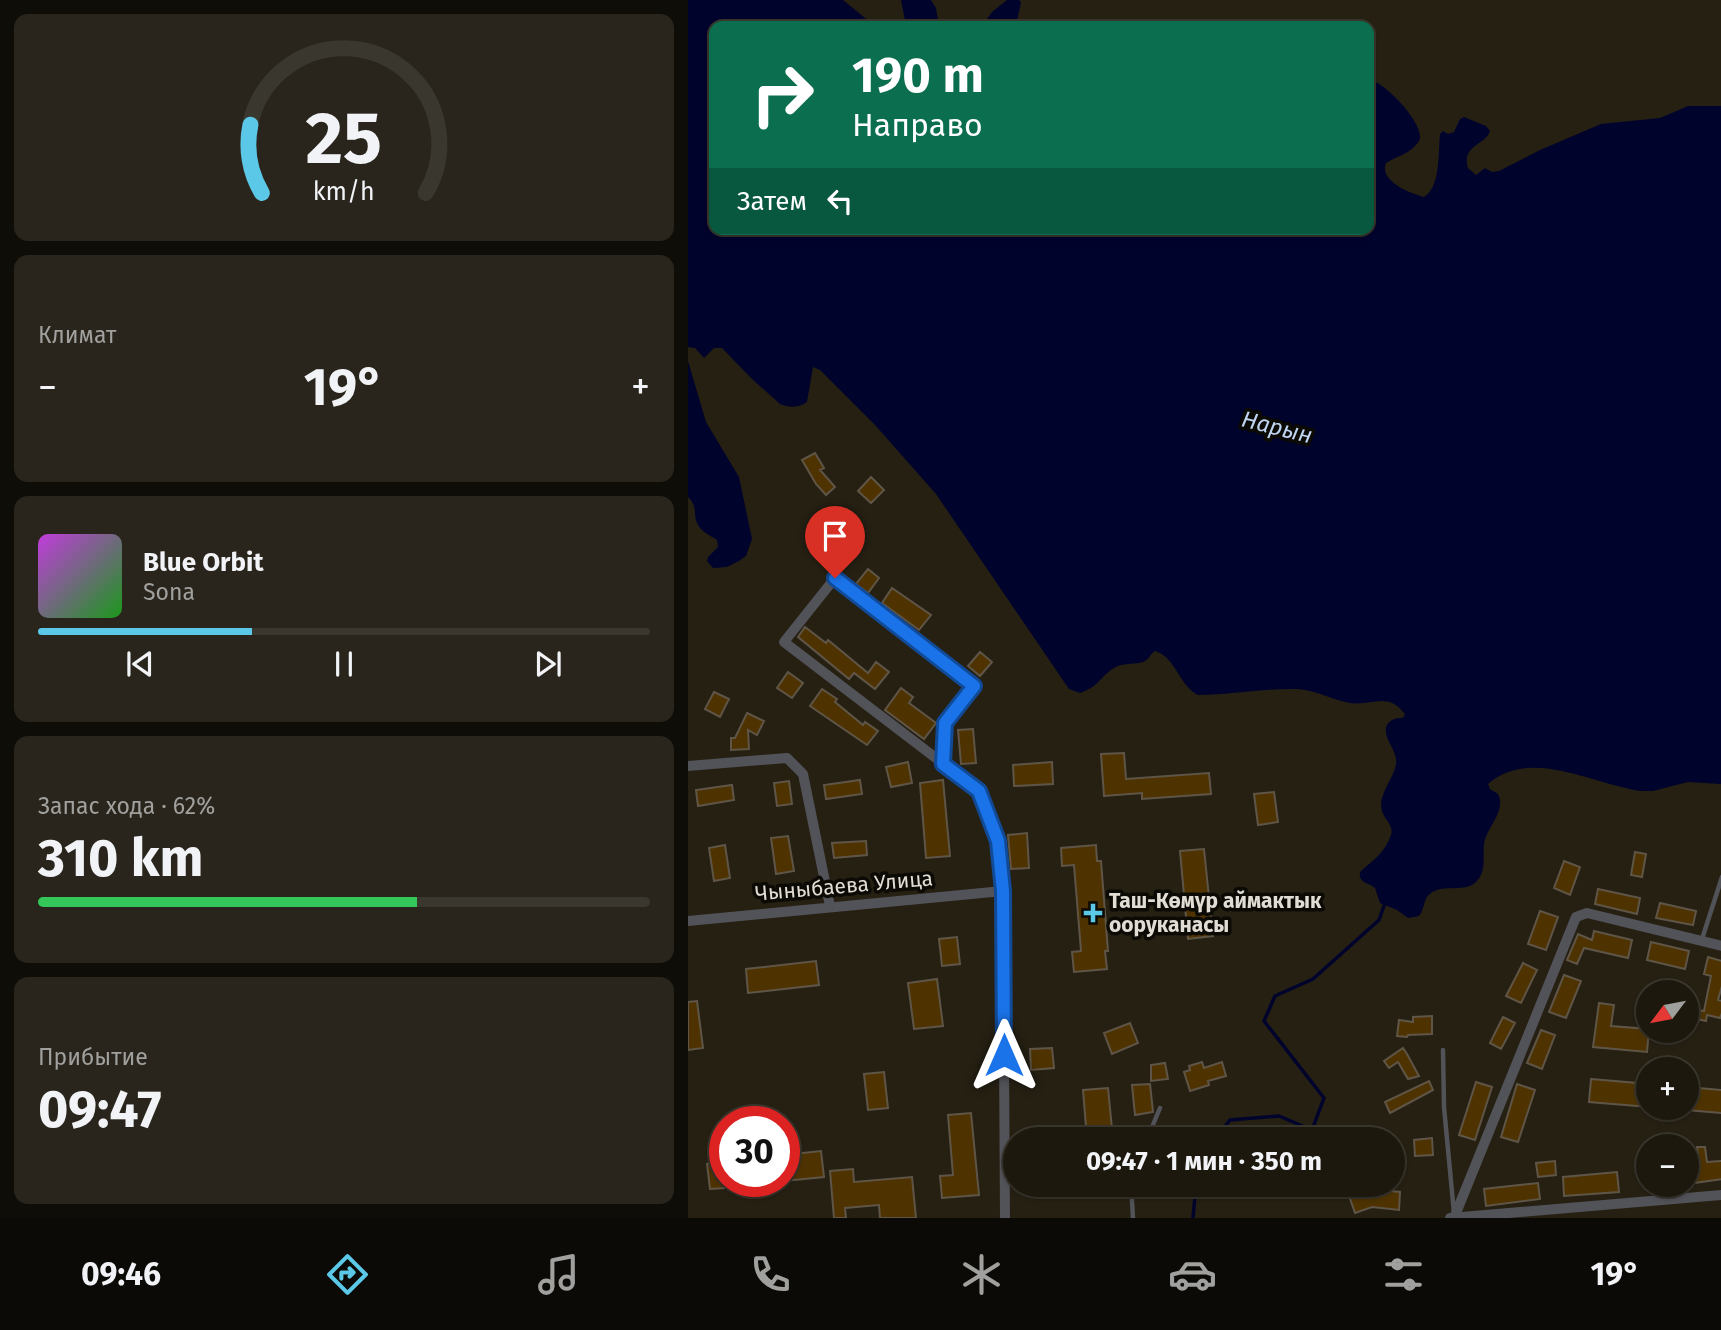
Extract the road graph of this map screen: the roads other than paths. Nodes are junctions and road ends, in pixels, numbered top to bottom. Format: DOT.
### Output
graph roads {
  1 [pos="943,764"];
  2 [pos="688,766"];
  3 [pos="1721,877"];
  4 [pos="1003,891"];
  5 [pos="830,906"];
  6 [pos="688,921"];
  7 [pos="1702,942"];
  8 [pos="1721,946"];
  9 [pos="1443,1050"];
  10 [pos="1160,1108"];
  11 [pos="1152,1127"];
  12 [pos="1721,1195"];
  13 [pos="1132,1197"];
  14 [pos="1005,1218"];
  15 [pos="1133,1218"];
  16 [pos="1449,1218"];
  17 [pos="1454,1218"];
  1 -- 1 [label="street"];
  1 -- 4 [label="street"];
  2 -- 5 [label="street"];
  3 -- 7 [label="lane"];
  4 -- 5 [label="street, Чыныбаева Улица"];
  4 -- 14 [label="street"];
  5 -- 6 [label="street, Чыныбаева Улица"];
  7 -- 8 [label="street"];
  7 -- 17 [label="street"];
  9 -- 17 [label="lane"];
  10 -- 11 [label="lane"];
  12 -- 17 [label="street"];
  13 -- 15 [label="lane"];
  16 -- 17 [label="street"];
}
